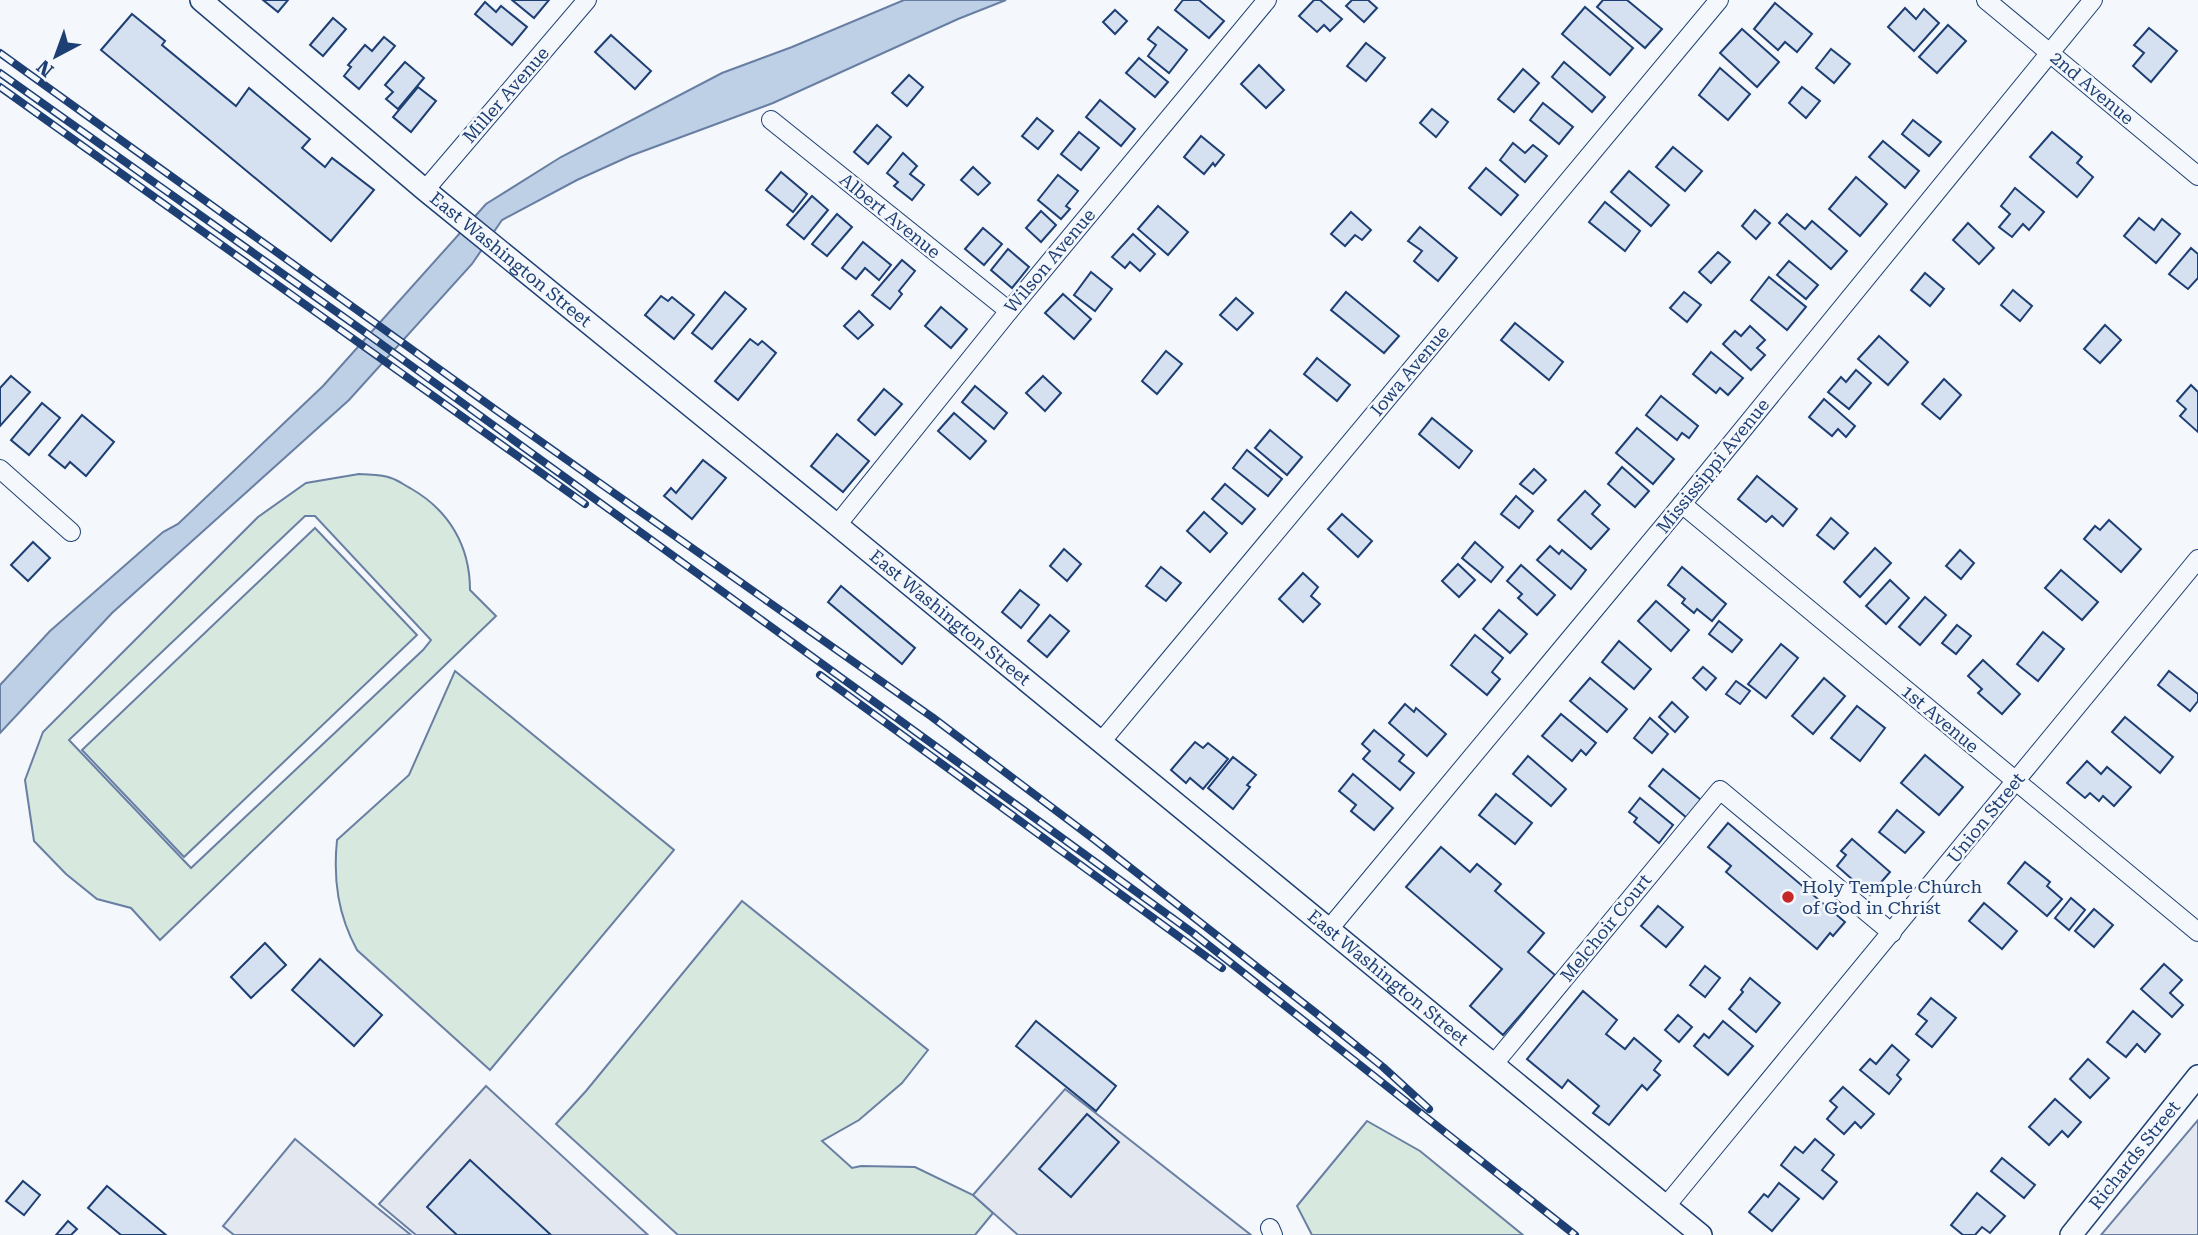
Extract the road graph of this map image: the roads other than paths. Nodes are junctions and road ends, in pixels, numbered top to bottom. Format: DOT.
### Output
graph roads {
  1 [pos="587,0"];
  2 [pos="1267,0"];
  3 [pos="1719,0"];
  4 [pos="1986,0"];
  5 [pos="2093,0"];
  6 [pos="208,2"];
  7 [pos="2049,52"];
  8 [pos="771,120"];
  9 [pos="2198,176"];
  10 [pos="425,190"];
  11 [pos="1009,312"];
  12 [pos="0,469"];
  13 [pos="1682,504"];
  14 [pos="836,525"];
  15 [pos="71,532"];
  16 [pos="2198,559"];
  17 [pos="1101,742"];
  18 [pos="2015,782"];
  19 [pos="1329,929"];
  20 [pos="2198,932"];
  21 [pos="1892,933"];
  22 [pos="1493,1066"];
  23 [pos="2198,1076"];
  24 [pos="1666,1206"];
  25 [pos="1701,1235"];
  26 [pos="2070,1235"];
  1 -- 10 [label="street, Miller Avenue"];
  2 -- 11 [label="street, Wilson Avenue"];
  3 -- 17 [label="street, Iowa Avenue"];
  4 -- 7 [label="street, 2nd Avenue"];
  5 -- 7 [label="street, Mississippi Avenue"];
  6 -- 10 [label="street, East Washington Street"];
  7 -- 9 [label="street, 2nd Avenue"];
  7 -- 13 [label="street, Mississippi Avenue"];
  8 -- 11 [label="street, Albert Avenue"];
  10 -- 14 [label="street, East Washington Street"];
  11 -- 14 [label="street, Wilson Avenue"];
  12 -- 15 [label="street"];
  13 -- 18 [label="street, 1st Avenue"];
  13 -- 19 [label="street, Mississippi Avenue"];
  14 -- 17 [label="street, East Washington Street"];
  16 -- 18 [label="street, Union Street"];
  17 -- 19 [label="street, East Washington Street"];
  18 -- 20 [label="street, 1st Avenue"];
  18 -- 21 [label="street, Union Street"];
  19 -- 22 [label="street, East Washington Street"];
  21 -- 22 [label="street, Melchoir Court"];
  21 -- 24 [label="street, Union Street"];
  22 -- 24 [label="street, East Washington Street"];
  23 -- 26 [label="street, Richards Street"];
  24 -- 25 [label="street, East Washington Street"];
}
